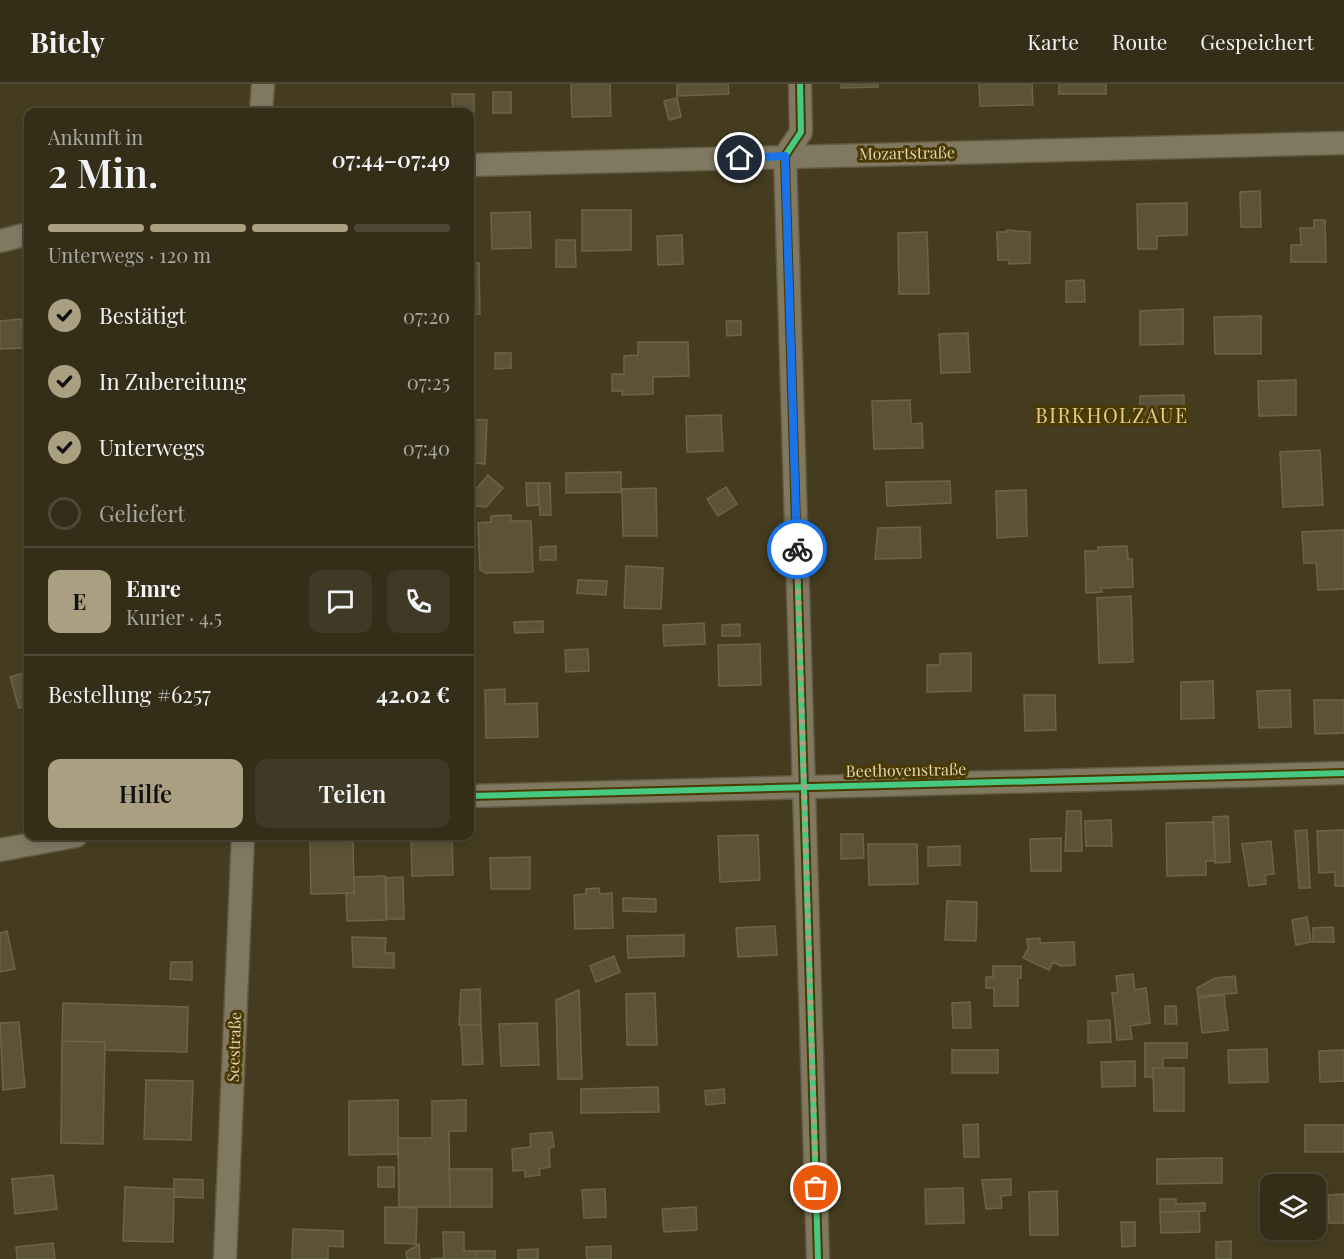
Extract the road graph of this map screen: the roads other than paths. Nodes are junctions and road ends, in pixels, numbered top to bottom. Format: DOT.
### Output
graph roads {
  1 [pos="262,84"];
  2 [pos="800,84"];
  3 [pos="261,108"];
  4 [pos="1344,143"];
  5 [pos="785,156"];
  6 [pos="474,165"];
  7 [pos="24,235"];
  8 [pos="0,241"];
  9 [pos="1344,773"];
  10 [pos="803,786"];
  11 [pos="474,796"];
  12 [pos="54,840"];
  13 [pos="243,840"];
  14 [pos="0,850"];
  15 [pos="225,1259"];
  16 [pos="818,1259"];
  1 -- 3 [label="street"];
  2 -- 5 [label="street"];
  4 -- 5 [label="street, Mozartstraße"];
  5 -- 6 [label="street, Mozartstraße"];
  5 -- 10 [label="street"];
  7 -- 8 [label="street"];
  9 -- 10 [label="street, Beethovenstraße"];
  10 -- 11 [label="street, Beethovenstraße"];
  10 -- 16 [label="street"];
  12 -- 14 [label="street"];
  13 -- 15 [label="street, Seestraße"];
}
